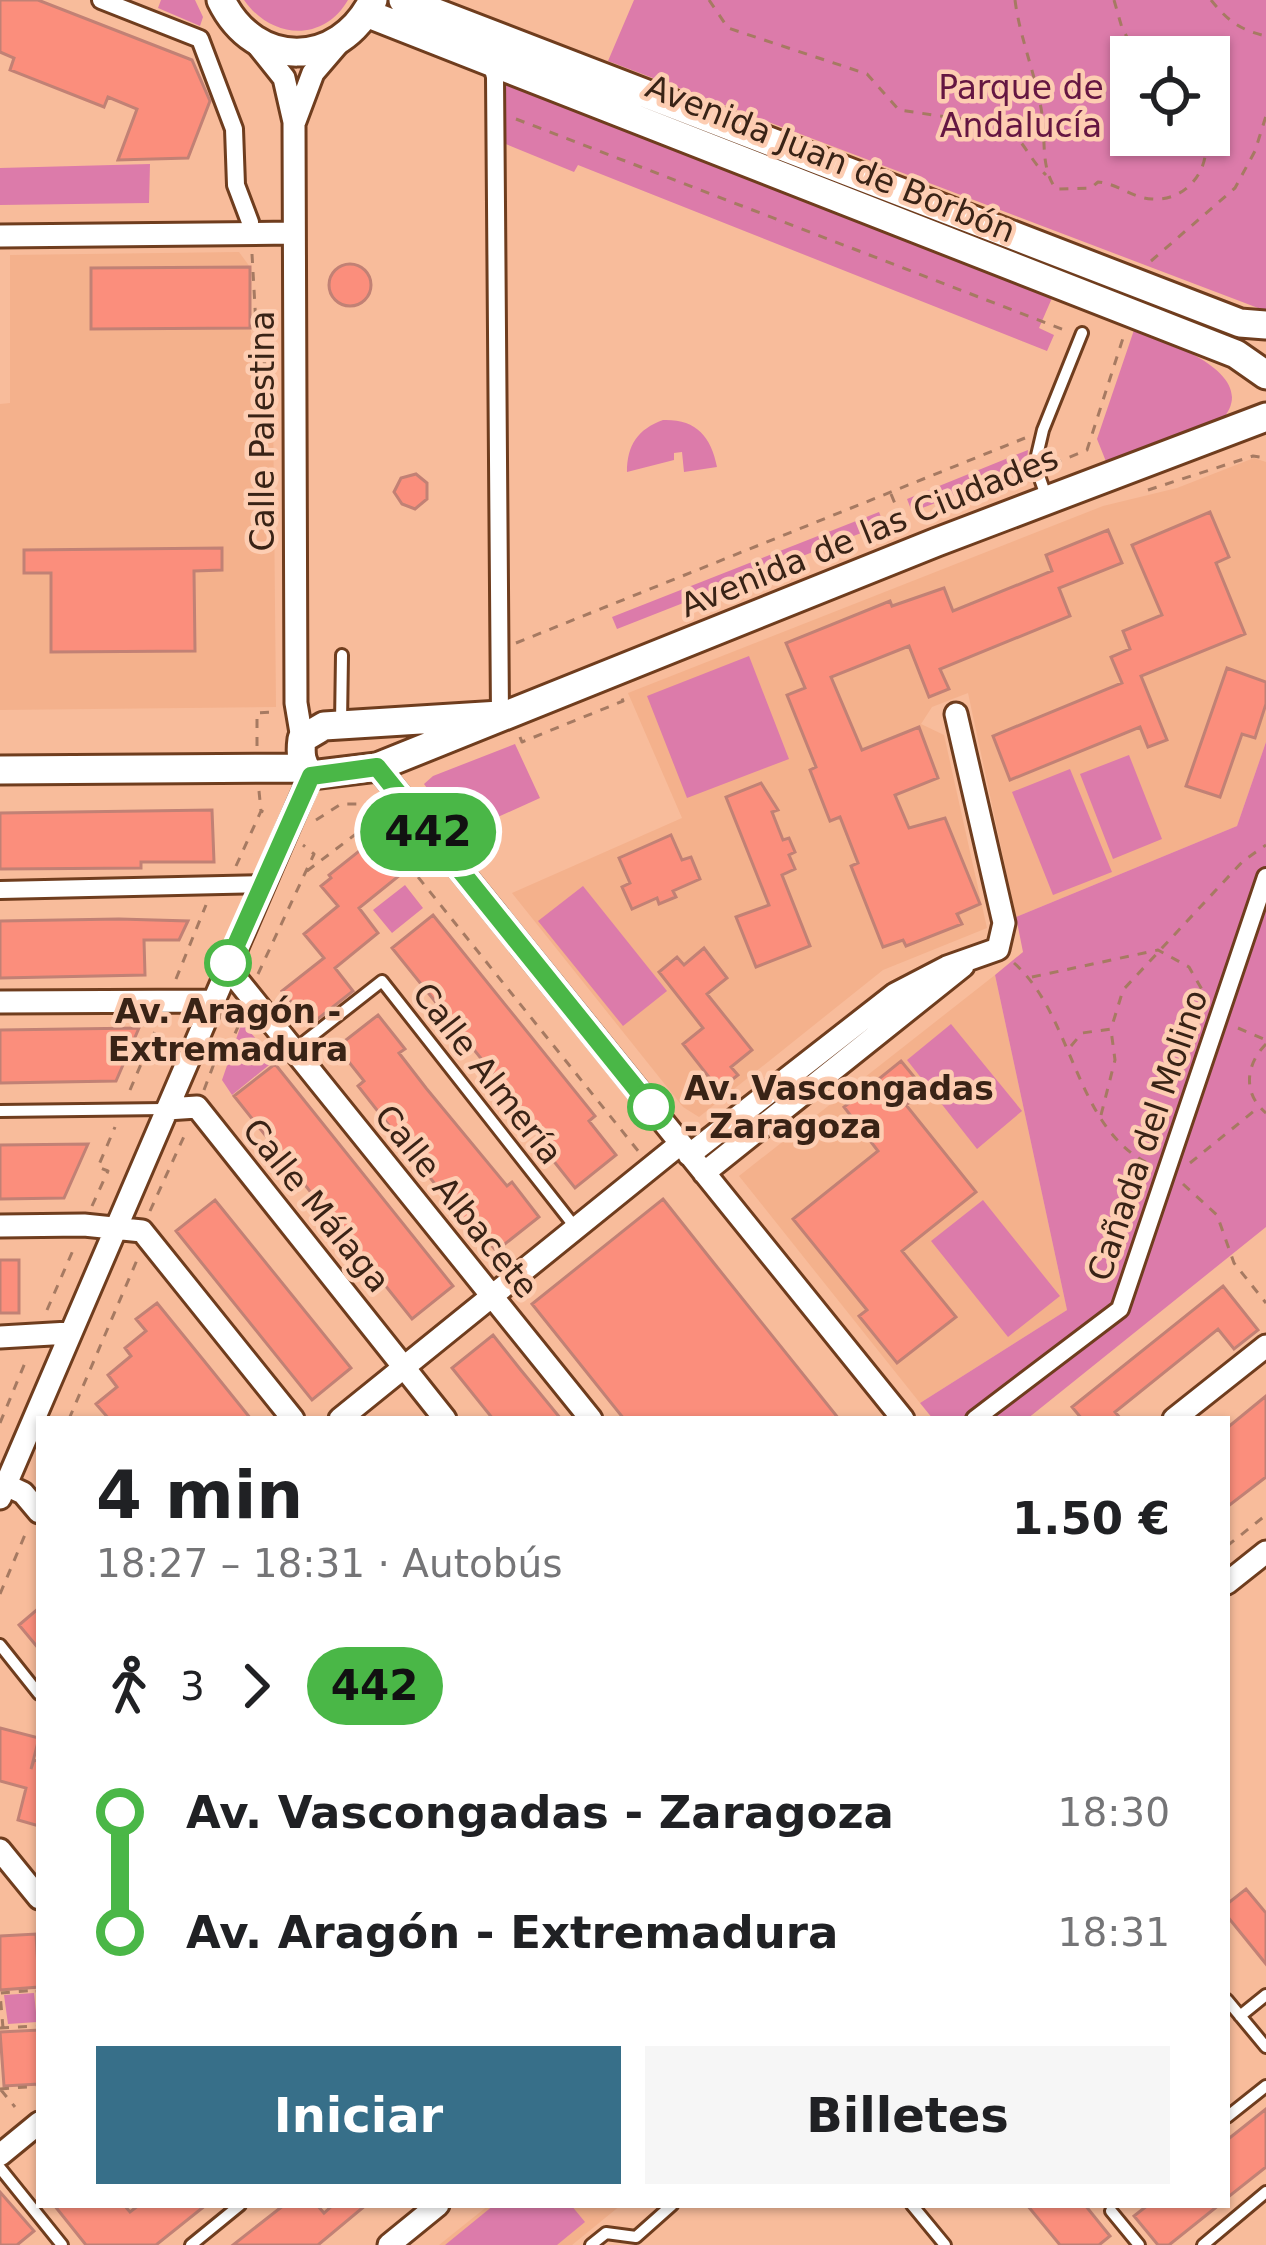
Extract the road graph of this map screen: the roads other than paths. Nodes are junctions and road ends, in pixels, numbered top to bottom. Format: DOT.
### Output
graph roads {
  1 [pos="101,0"];
  2 [pos="221,0"];
  3 [pos="403,0"];
  4 [pos="370,6"];
  5 [pos="345,37"];
  6 [pos="252,39"];
  7 [pos="491,62"];
  8 [pos="294,122"];
  9 [pos="250,228"];
  10 [pos="294,233"];
  11 [pos="0,236"];
  12 [pos="1266,325"];
  13 [pos="1076,333"];
  14 [pos="1266,375"];
  15 [pos="1266,417"];
  16 [pos="1047,499"];
  17 [pos="342,655"];
  18 [pos="956,714"];
  19 [pos="500,715"];
  20 [pos="340,723"];
  21 [pos="391,723"];
  22 [pos="302,739"];
  23 [pos="386,764"];
  24 [pos="0,770"];
  25 [pos="308,772"];
  26 [pos="1266,877"];
  27 [pos="262,884"];
  28 [pos="0,890"];
  29 [pos="968,961"];
  30 [pos="226,967"];
  31 [pos="211,1001"];
  32 [pos="0,1002"];
  33 [pos="294,1050"];
  34 [pos="167,1109"];
  35 [pos="0,1111"];
  36 [pos="685,1149"];
  37 [pos="704,1173"];
  38 [pos="0,1226"];
  39 [pos="114,1228"];
  40 [pos="578,1230"];
  41 [pos="492,1297"];
  42 [pos="69,1333"];
  43 [pos="0,1336"];
  44 [pos="1266,1346"];
  45 [pos="404,1367"];
  46 [pos="291,1416"];
  47 [pos="344,1416"];
  48 [pos="443,1416"];
  49 [pos="589,1416"];
  50 [pos="901,1416"];
  51 [pos="979,1416"];
  52 [pos="1178,1416"];
  53 [pos="4,1480"];
  54 [pos="34,1506"];
  55 [pos="1266,1552"];
  56 [pos="1230,1581"];
  57 [pos="0,1645"];
  58 [pos="36,1690"];
  59 [pos="0,1850"];
  60 [pos="36,1894"];
  61 [pos="1266,1995"];
  62 [pos="1230,2004"];
  63 [pos="1240,2016"];
  64 [pos="1266,2048"];
  65 [pos="1266,2086"];
  66 [pos="1230,2115"];
  67 [pos="36,2125"];
  68 [pos="0,2155"];
  69 [pos="0,2168"];
  70 [pos="1266,2192"];
  71 [pos="235,2208"];
  72 [pos="429,2208"];
  73 [pos="669,2208"];
  74 [pos="914,2208"];
  75 [pos="1112,2208"];
  76 [pos="62,2245"];
  77 [pos="191,2245"];
  78 [pos="389,2245"];
  79 [pos="591,2245"];
  80 [pos="945,2245"];
  81 [pos="1139,2245"];
  82 [pos="1203,2245"];
  1 -- 9 [label="street"];
  2 -- 6 [label="street"];
  3 -- 12 [label="street, Avenida Juan de Borbón"];
  4 -- 5 [label="street"];
  4 -- 7 [label="street, Avenida Juan de Borbón"];
  5 -- 6 [label="street"];
  5 -- 8 [label="street, Calle Palestina"];
  6 -- 8 [label="street, Calle Palestina"];
  7 -- 14 [label="street, Avenida Juan de Borbón"];
  7 -- 19 [label="street"];
  8 -- 10 [label="street, Calle Palestina"];
  9 -- 10 [label="street"];
  9 -- 11 [label="street"];
  10 -- 22 [label="street, Calle Palestina"];
  13 -- 16 [label="lane"];
  15 -- 16 [label="street, Avenida de las Ciudades"];
  16 -- 19 [label="street, Avenida de las Ciudades"];
  17 -- 20 [label="lane"];
  18 -- 29 [label="street"];
  19 -- 21 [label="street, Avenida de las Ciudades"];
  19 -- 23 [label="street, Avenida de las Ciudades"];
  20 -- 21 [label="street, Avenida de las Ciudades"];
  20 -- 22 [label="street, Avenida de las Ciudades"];
  21 -- 23 [label="street"];
  22 -- 25 [label="street"];
  23 -- 25 [label="street, Avenida de las Ciudades"];
  23 -- 36 [label="street"];
  24 -- 25 [label="street, Avenida de las Ciudades"];
  25 -- 27 [label="street"];
  26 -- 51 [label="street, Cañada del Molino"];
  27 -- 28 [label="street"];
  27 -- 30 [label="street"];
  29 -- 36 [label="street"];
  29 -- 37 [label="street"];
  30 -- 31 [label="street"];
  30 -- 33 [label="street, Calle Albacete"];
  31 -- 32 [label="street"];
  31 -- 34 [label="street"];
  33 -- 40 [label="lane, Calle Almería"];
  33 -- 41 [label="street, Calle Albacete"];
  34 -- 35 [label="lane"];
  34 -- 39 [label="street"];
  34 -- 45 [label="street, Calle Málaga"];
  36 -- 37 [label="street"];
  36 -- 40 [label="street"];
  37 -- 50 [label="street"];
  38 -- 39 [label="street"];
  39 -- 42 [label="street"];
  39 -- 46 [label="street"];
  40 -- 41 [label="street"];
  41 -- 45 [label="street"];
  41 -- 49 [label="street, Calle Albacete"];
  42 -- 43 [label="street"];
  42 -- 53 [label="street"];
  44 -- 52 [label="street"];
  45 -- 47 [label="street"];
  45 -- 48 [label="street"];
  53 -- 54 [label="street"];
  55 -- 56 [label="street"];
  57 -- 58 [label="lane"];
  59 -- 60 [label="street"];
  61 -- 63 [label="lane"];
  62 -- 63 [label="lane"];
  63 -- 64 [label="lane"];
  65 -- 66 [label="lane"];
  67 -- 68 [label="street"];
  69 -- 76 [label="lane"];
  70 -- 82 [label="lane"];
  71 -- 77 [label="lane"];
  72 -- 78 [label="street"];
  73 -- 79 [label="lane"];
  74 -- 80 [label="lane"];
  75 -- 81 [label="lane"];
}
